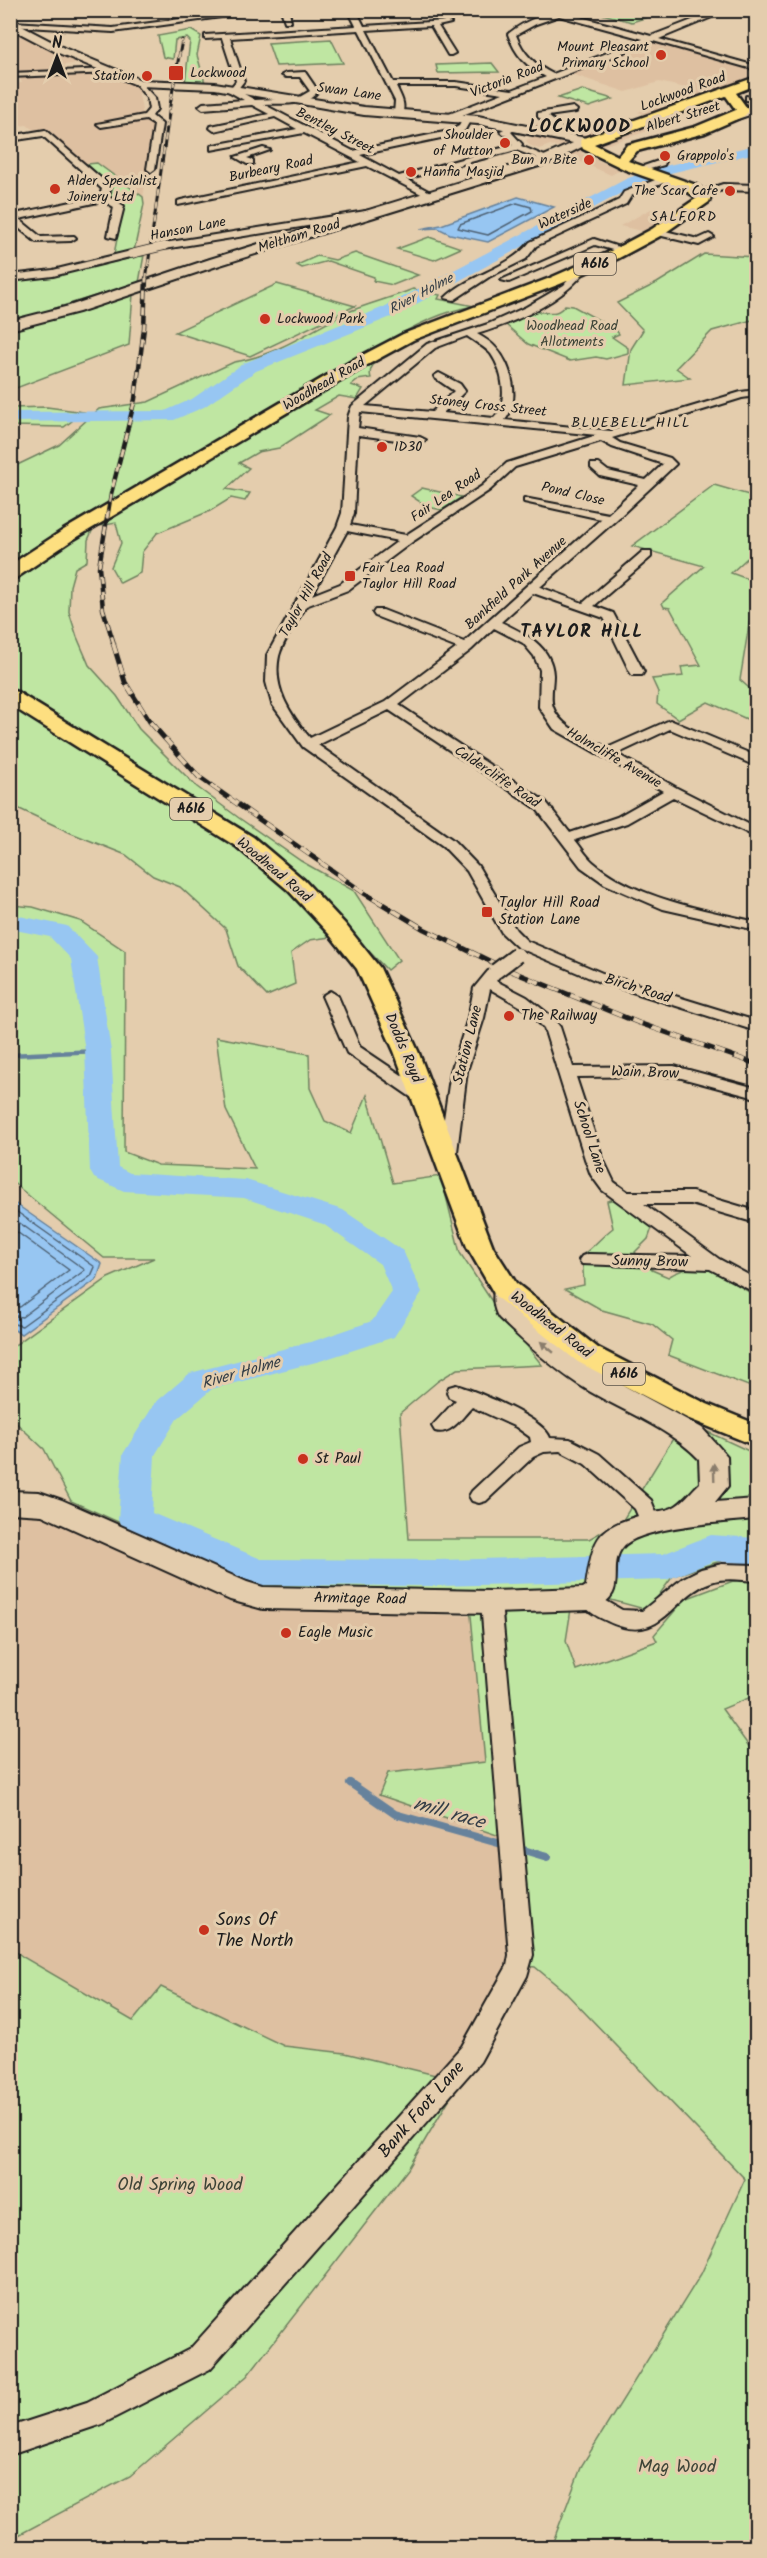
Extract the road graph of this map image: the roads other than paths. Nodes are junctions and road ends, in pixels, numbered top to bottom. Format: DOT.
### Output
graph roads {
  1 [pos="189,10"];
  2 [pos="269,10"];
  3 [pos="285,10"];
  4 [pos="352,10"];
  5 [pos="569,10"];
  6 [pos="726,10"];
  7 [pos="560,14"];
  8 [pos="196,20"];
  9 [pos="288,20"];
  10 [pos="12,23"];
  11 [pos="447,23"];
  12 [pos="433,24"];
  13 [pos="362,27"];
  14 [pos="113,30"];
  15 [pos="225,35"];
  16 [pos="77,37"];
  17 [pos="208,37"];
  18 [pos="66,38"];
  19 [pos="653,40"];
  20 [pos="43,42"];
  21 [pos="451,53"];
  22 [pos="756,68"];
  23 [pos="109,71"];
  24 [pos="10,75"];
  25 [pos="286,75"];
  26 [pos="553,77"];
  27 [pos="756,81"];
  28 [pos="139,83"];
  29 [pos="391,84"];
  30 [pos="234,89"];
  31 [pos="728,91"];
  32 [pos="512,92"];
  33 [pos="298,100"];
  34 [pos="252,102"];
  35 [pos="203,106"];
  36 [pos="748,107"];
  37 [pos="573,110"];
  38 [pos="398,114"];
  39 [pos="274,115"];
  40 [pos="147,117"];
  41 [pos="460,117"];
  42 [pos="101,124"];
  43 [pos="516,127"];
  44 [pos="214,128"];
  45 [pos="304,130"];
  46 [pos="548,134"];
  47 [pos="10,139"];
  48 [pos="247,142"];
  49 [pos="586,142"];
  50 [pos="516,147"];
  51 [pos="214,148"];
  52 [pos="352,154"];
  53 [pos="451,155"];
  54 [pos="431,159"];
  55 [pos="548,159"];
  56 [pos="250,162"];
  57 [pos="622,162"];
  58 [pos="367,163"];
  59 [pos="661,163"];
  60 [pos="401,166"];
  61 [pos="151,169"];
  62 [pos="381,170"];
  63 [pos="637,170"];
  64 [pos="398,179"];
  65 [pos="661,179"];
  66 [pos="756,188"];
  67 [pos="698,194"];
  68 [pos="429,195"];
  69 [pos="105,198"];
  70 [pos="181,203"];
  71 [pos="372,213"];
  72 [pos="11,218"];
  73 [pos="657,232"];
  74 [pos="113,236"];
  75 [pos="709,237"];
  76 [pos="71,238"];
  77 [pos="623,250"];
  78 [pos="581,270"];
  79 [pos="10,279"];
  80 [pos="506,280"];
  81 [pos="450,298"];
  82 [pos="10,326"];
  83 [pos="469,333"];
  84 [pos="439,376"];
  85 [pos="756,393"];
  86 [pos="356,408"];
  87 [pos="434,416"];
  88 [pos="496,423"];
  89 [pos="352,431"];
  90 [pos="618,434"];
  91 [pos="604,438"];
  92 [pos="420,440"];
  93 [pos="595,466"];
  94 [pos="649,484"];
  95 [pos="528,499"];
  96 [pos="612,518"];
  97 [pos="343,527"];
  98 [pos="408,539"];
  99 [pos="638,559"];
  100 [pos="10,574"];
  101 [pos="533,589"];
  102 [pos="300,604"];
  103 [pos="586,607"];
  104 [pos="379,613"];
  105 [pos="494,623"];
  106 [pos="466,647"];
  107 [pos="637,672"];
  108 [pos="10,696"];
  109 [pos="390,705"];
  110 [pos="309,744"];
  111 [pos="606,754"];
  112 [pos="756,761"];
  113 [pos="672,791"];
  114 [pos="756,833"];
  115 [pos="567,838"];
  116 [pos="756,926"];
  117 [pos="346,940"];
  118 [pos="519,950"];
  119 [pos="491,976"];
  120 [pos="330,996"];
  121 [pos="756,1026"];
  122 [pos="568,1072"];
  123 [pos="756,1093"];
  124 [pos="423,1098"];
  125 [pos="447,1162"];
  126 [pos="623,1198"];
  127 [pos="756,1217"];
  128 [pos="588,1260"];
  129 [pos="713,1263"];
  130 [pos="756,1287"];
  131 [pos="506,1290"];
  132 [pos="442,1426"];
  133 [pos="756,1436"];
  134 [pos="542,1445"];
  135 [pos="479,1496"];
  136 [pos="10,1502"];
  137 [pos="756,1509"];
  138 [pos="682,1517"];
  139 [pos="651,1525"];
  140 [pos="756,1572"];
  141 [pos="595,1591"];
  142 [pos="491,1602"];
  143 [pos="10,2441"];
  1 -- 8 [label="street"];
  2 -- 8 [label="street"];
  3 -- 9 [label="street"];
  4 -- 13 [label="street"];
  5 -- 7 [label="street"];
  6 -- 19 [label="street, Victoria Road"];
  7 -- 19 [label="street"];
  7 -- 26 [label="street"];
  8 -- 14 [label="street"];
  10 -- 14 [label="street"];
  10 -- 20 [label="main road, Swan Lane"];
  11 -- 12 [label="street"];
  12 -- 13 [label="street"];
  12 -- 21 [label="street"];
  13 -- 15 [label="street"];
  13 -- 29 [label="street"];
  14 -- 16 [label="street"];
  15 -- 17 [label="street"];
  15 -- 30 [label="street"];
  18 -- 20 [label="street"];
  19 -- 22 [label="street"];
  19 -- 26 [label="street, Victoria Road"];
  20 -- 23 [label="main road, Swan Lane"];
  23 -- 24 [label="street"];
  23 -- 28 [label="main road, Swan Lane"];
  25 -- 33 [label="street"];
  26 -- 32 [label="street, Victoria Road"];
  27 -- 31 [label="main road, Lockwood Road"];
  28 -- 30 [label="main road, Swan Lane"];
  28 -- 40 [label="street"];
  29 -- 32 [label="street"];
  29 -- 38 [label="street"];
  30 -- 33 [label="main road, Swan Lane"];
  30 -- 34 [label="street, Bentley Street"];
  31 -- 36 [label="main road"];
  31 -- 49 [label="main road, Lockwood Road"];
  32 -- 41 [label="street, Victoria Road"];
  33 -- 34 [label="street"];
  33 -- 38 [label="main road, Swan Lane"];
  34 -- 35 [label="street"];
  34 -- 39 [label="street, Bentley Street"];
  36 -- 57 [label="main road, Albert Street"];
  37 -- 46 [label="street"];
  38 -- 41 [label="main road, Swan Lane"];
  39 -- 44 [label="street"];
  39 -- 45 [label="street, Bentley Street"];
  40 -- 42 [label="street"];
  40 -- 61 [label="street"];
  41 -- 43 [label="main road, Swan Lane"];
  41 -- 52 [label="street, Victoria Road"];
  43 -- 46 [label="main road, Swan Lane"];
  43 -- 50 [label="street"];
  45 -- 48 [label="street"];
  45 -- 52 [label="street, Bentley Street"];
  46 -- 49 [label="main road, Swan Lane"];
  47 -- 69 [label="street"];
  48 -- 51 [label="street"];
  48 -- 56 [label="street"];
  49 -- 55 [label="main road, Meltham Road"];
  49 -- 57 [label="main road"];
  50 -- 55 [label="street"];
  50 -- 64 [label="street"];
  52 -- 58 [label="street, Bentley Street"];
  53 -- 54 [label="street"];
  55 -- 68 [label="main road, Meltham Road"];
  57 -- 63 [label="main road"];
  58 -- 62 [label="street, Bentley Street"];
  58 -- 70 [label="street, Burbeary Road"];
  59 -- 63 [label="street"];
  60 -- 62 [label="street"];
  62 -- 64 [label="street, Bentley Street"];
  63 -- 65 [label="main road"];
  64 -- 68 [label="street, Bentley Street"];
  65 -- 67 [label="main road"];
  65 -- 81 [label="street, Waterside"];
  66 -- 67 [label="street"];
  67 -- 73 [label="main road, Woodhead Road / A616"];
  68 -- 71 [label="main road, Meltham Road"];
  69 -- 72 [label="street"];
  69 -- 74 [label="street"];
  71 -- 79 [label="street, Hanson Lane, bridge"];
  71 -- 82 [label="main road, Meltham Road"];
  72 -- 76 [label="street"];
  73 -- 75 [label="street"];
  73 -- 77 [label="main road, Woodhead Road / A616"];
  77 -- 78 [label="main road, Woodhead Road / A616"];
  77 -- 80 [label="street"];
  78 -- 83 [label="street"];
  78 -- 100 [label="main road, Woodhead Road / A616"];
  83 -- 86 [label="street"];
  83 -- 88 [label="street"];
  84 -- 87 [label="street"];
  85 -- 90 [label="street, Fair Lea Road"];
  86 -- 87 [label="street, Stoney Cross Street"];
  86 -- 89 [label="street, Taylor Hill Road"];
  87 -- 88 [label="street, Stoney Cross Street"];
  88 -- 90 [label="street, Stoney Cross Street"];
  89 -- 92 [label="street"];
  89 -- 97 [label="street, Taylor Hill Road"];
  90 -- 91 [label="street, Fair Lea Road"];
  91 -- 94 [label="street, Bankfield Park Avenue"];
  91 -- 98 [label="street, Fair Lea Road"];
  93 -- 94 [label="street"];
  94 -- 96 [label="street, Bankfield Park Avenue"];
  95 -- 96 [label="street, Pond Close"];
  96 -- 101 [label="street, Bankfield Park Avenue"];
  97 -- 98 [label="street"];
  97 -- 102 [label="street, Taylor Hill Road"];
  98 -- 102 [label="street, Fair Lea Road"];
  99 -- 103 [label="street"];
  101 -- 103 [label="street"];
  101 -- 105 [label="street, Bankfield Park Avenue"];
  102 -- 110 [label="street, Taylor Hill Road"];
  103 -- 107 [label="street"];
  104 -- 106 [label="street"];
  105 -- 106 [label="street, Bankfield Park Avenue"];
  105 -- 111 [label="street, Holmcliffe Avenue"];
  106 -- 109 [label="street, Bankfield Park Avenue"];
  108 -- 117 [label="main road, Woodhead Road / A616"];
  109 -- 110 [label="street, Bankfield Park Avenue"];
  109 -- 115 [label="street, Caldercliffe Road"];
  110 -- 118 [label="street, Taylor Hill Road"];
  111 -- 112 [label="street"];
  111 -- 113 [label="street, Holmcliffe Avenue"];
  113 -- 114 [label="street, Holmcliffe Avenue"];
  113 -- 115 [label="street"];
  115 -- 116 [label="street, Caldercliffe Road"];
  117 -- 124 [label="main road, Dodds Royd / A616"];
  118 -- 119 [label="street, bridge"];
  118 -- 121 [label="street, Birch Road"];
  119 -- 122 [label="street, School Lane"];
  119 -- 125 [label="street, Station Lane"];
  120 -- 124 [label="street"];
  122 -- 123 [label="street, Wain Brow"];
  122 -- 126 [label="street, School Lane"];
  124 -- 125 [label="main road, Dodds Royd / A616"];
  125 -- 131 [label="main road, Woodhead Road / A616"];
  126 -- 127 [label="street"];
  126 -- 129 [label="street, School Lane"];
  128 -- 129 [label="street, Sunny Brow"];
  129 -- 130 [label="street, School Lane"];
  131 -- 133 [label="main road, Woodhead Road / A616"];
  138 -- 131 [label="main road, one-way"];
  132 -- 134 [label="street"];
  134 -- 135 [label="street"];
  134 -- 139 [label="street"];
  136 -- 142 [label="main road, Armitage Road"];
  137 -- 138 [label="main road"];
  138 -- 139 [label="main road"];
  139 -- 141 [label="main road"];
  140 -- 141 [label="street"];
  141 -- 142 [label="main road, Armitage Road"];
  142 -- 143 [label="street, Bank Foot Lane"];
}
